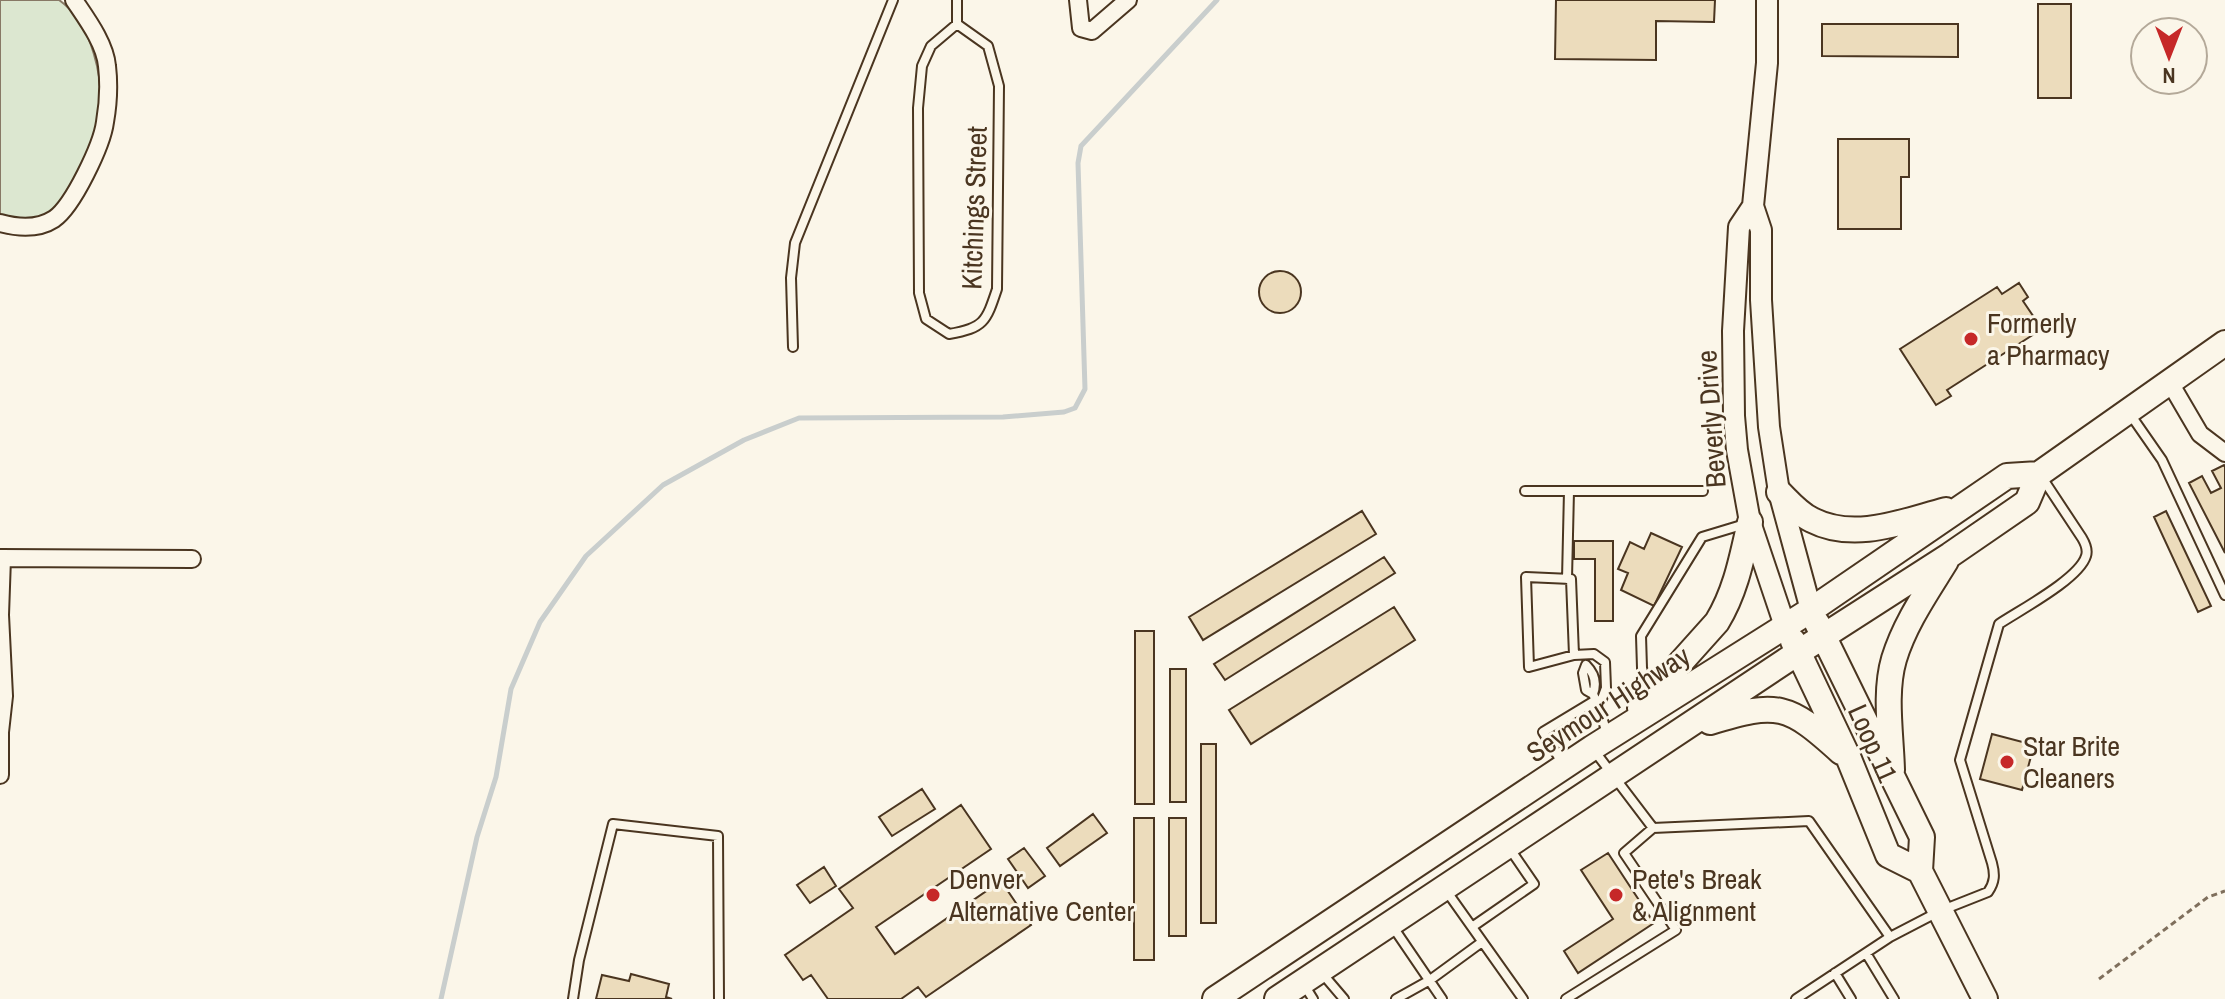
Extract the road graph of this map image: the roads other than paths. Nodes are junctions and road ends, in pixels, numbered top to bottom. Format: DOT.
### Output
graph roads {
  1 [pos="74,0"];
  2 [pos="893,0"];
  3 [pos="957,0"];
  4 [pos="1078,0"];
  5 [pos="1128,0"];
  6 [pos="1767,0"];
  7 [pos="957,24"];
  8 [pos="1753,206"];
  9 [pos="0,223"];
  10 [pos="2225,343"];
  11 [pos="793,347"];
  12 [pos="2169,381"];
  13 [pos="2127,410"];
  14 [pos="1769,427"];
  15 [pos="1735,431"];
  16 [pos="2225,453"];
  17 [pos="2039,474"];
  18 [pos="1525,491"];
  19 [pos="1569,491"];
  20 [pos="1703,491"];
  21 [pos="1779,492"];
  22 [pos="1964,505"];
  23 [pos="1750,522"];
  24 [pos="1950,555"];
  25 [pos="1,558"];
  26 [pos="192,559"];
  27 [pos="1567,579"];
  28 [pos="2225,595"];
  29 [pos="1811,610"];
  30 [pos="1785,626"];
  31 [pos="1823,637"];
  32 [pos="1799,652"];
  33 [pos="1574,655"];
  34 [pos="1584,655"];
  35 [pos="1650,696"];
  36 [pos="1596,701"];
  37 [pos="1685,729"];
  38 [pos="1607,739"];
  39 [pos="1849,759"];
  40 [pos="1564,767"];
  41 [pos="0,775"];
  42 [pos="1615,776"];
  43 [pos="1892,776"];
  44 [pos="1653,828"];
  45 [pos="1508,847"];
  46 [pos="1920,871"];
  47 [pos="1444,889"];
  48 [pos="1940,911"];
  49 [pos="1334,922"];
  50 [pos="1391,924"];
  51 [pos="1472,927"];
  52 [pos="1890,937"];
  53 [pos="1482,942"];
  54 [pos="1354,948"];
  55 [pos="1866,953"];
  56 [pos="1835,973"];
  57 [pos="1430,980"];
  58 [pos="1312,984"];
  59 [pos="573,999"];
  60 [pos="719,999"];
  61 [pos="1215,999"];
  62 [pos="1277,999"];
  63 [pos="1344,999"];
  64 [pos="1396,999"];
  65 [pos="1442,999"];
  66 [pos="1523,999"];
  67 [pos="1566,999"];
  68 [pos="1796,999"];
  69 [pos="1851,999"];
  70 [pos="1894,999"];
  71 [pos="1985,999"];
  1 -- 9 [label="street"];
  2 -- 11 [label="lane"];
  3 -- 7 [label="lane"];
  4 -- 5 [label="street"];
  6 -- 8 [label="street, Beverly Drive"];
  7 -- 7 [label="lane, Kitchings Street"];
  8 -- 14 [label="street, Beverly Drive"];
  8 -- 15 [label="street, Beverly Drive"];
  10 -- 12 [label="main road, Seymour Highway"];
  12 -- 13 [label="main road, Seymour Highway"];
  12 -- 16 [label="street"];
  13 -- 17 [label="main road, Seymour Highway"];
  13 -- 28 [label="lane"];
  14 -- 15 [label="street"];
  14 -- 21 [label="street, Beverly Drive"];
  15 -- 23 [label="street, Beverly Drive"];
  17 -- 22 [label="main road, Seymour Highway"];
  17 -- 24 [label="main road, Seymour Highway"];
  17 -- 48 [label="lane"];
  18 -- 19 [label="lane"];
  19 -- 20 [label="lane"];
  19 -- 27 [label="lane"];
  21 -- 22 [label="main road"];
  21 -- 29 [label="street, Beverly Drive"];
  22 -- 29 [label="main road, Seymour Highway"];
  23 -- 30 [label="street, Beverly Drive"];
  23 -- 35 [label="main road"];
  23 -- 35 [label="lane"];
  24 -- 31 [label="main road, Seymour Highway"];
  24 -- 43 [label="main road"];
  25 -- 26 [label="street"];
  25 -- 41 [label="street"];
  27 -- 33 [label="lane"];
  27 -- 33 [label="lane"];
  29 -- 30 [label="main road, Seymour Highway"];
  29 -- 31 [label="main road, Loop 11 / Loop 11"];
  30 -- 32 [label="main road, Loop 11 / Loop 11"];
  30 -- 38 [label="main road, Seymour Highway"];
  31 -- 32 [label="main road, Seymour Highway"];
  31 -- 43 [label="main road, Loop 11 / Loop 11"];
  32 -- 37 [label="main road, Seymour Highway"];
  32 -- 39 [label="main road, Loop 11 / Loop 11"];
  33 -- 34 [label="lane"];
  34 -- 36 [label="lane"];
  34 -- 36 [label="lane"];
  35 -- 38 [label="main road"];
  36 -- 38 [label="lane"];
  36 -- 40 [label="lane"];
  37 -- 39 [label="main road"];
  37 -- 42 [label="main road, Seymour Highway"];
  38 -- 40 [label="main road, Seymour Highway"];
  38 -- 42 [label="lane"];
  39 -- 46 [label="main road, Loop 11 / Loop 11"];
  40 -- 49 [label="main road, Seymour Highway"];
  42 -- 44 [label="lane"];
  42 -- 45 [label="main road, Seymour Highway"];
  43 -- 46 [label="main road, Loop 11 / Loop 11"];
  44 -- 52 [label="lane"];
  44 -- 67 [label="lane"];
  45 -- 47 [label="main road, Seymour Highway"];
  45 -- 51 [label="lane"];
  46 -- 48 [label="main road, Loop 11 / Loop 11"];
  47 -- 50 [label="main road, Seymour Highway"];
  47 -- 51 [label="lane"];
  48 -- 52 [label="lane"];
  48 -- 71 [label="main road, Loop 11 / Loop 11"];
  49 -- 54 [label="main road"];
  49 -- 61 [label="main road, Seymour Highway"];
  50 -- 54 [label="main road, Seymour Highway"];
  50 -- 57 [label="lane"];
  51 -- 53 [label="lane"];
  52 -- 55 [label="lane"];
  53 -- 57 [label="lane"];
  53 -- 66 [label="lane"];
  54 -- 58 [label="main road, Seymour Highway"];
  55 -- 56 [label="lane"];
  55 -- 70 [label="lane"];
  56 -- 68 [label="lane"];
  56 -- 69 [label="lane"];
  57 -- 64 [label="lane"];
  57 -- 65 [label="lane"];
  58 -- 62 [label="main road, Seymour Highway"];
  58 -- 63 [label="lane"];
  59 -- 60 [label="lane"];
}
